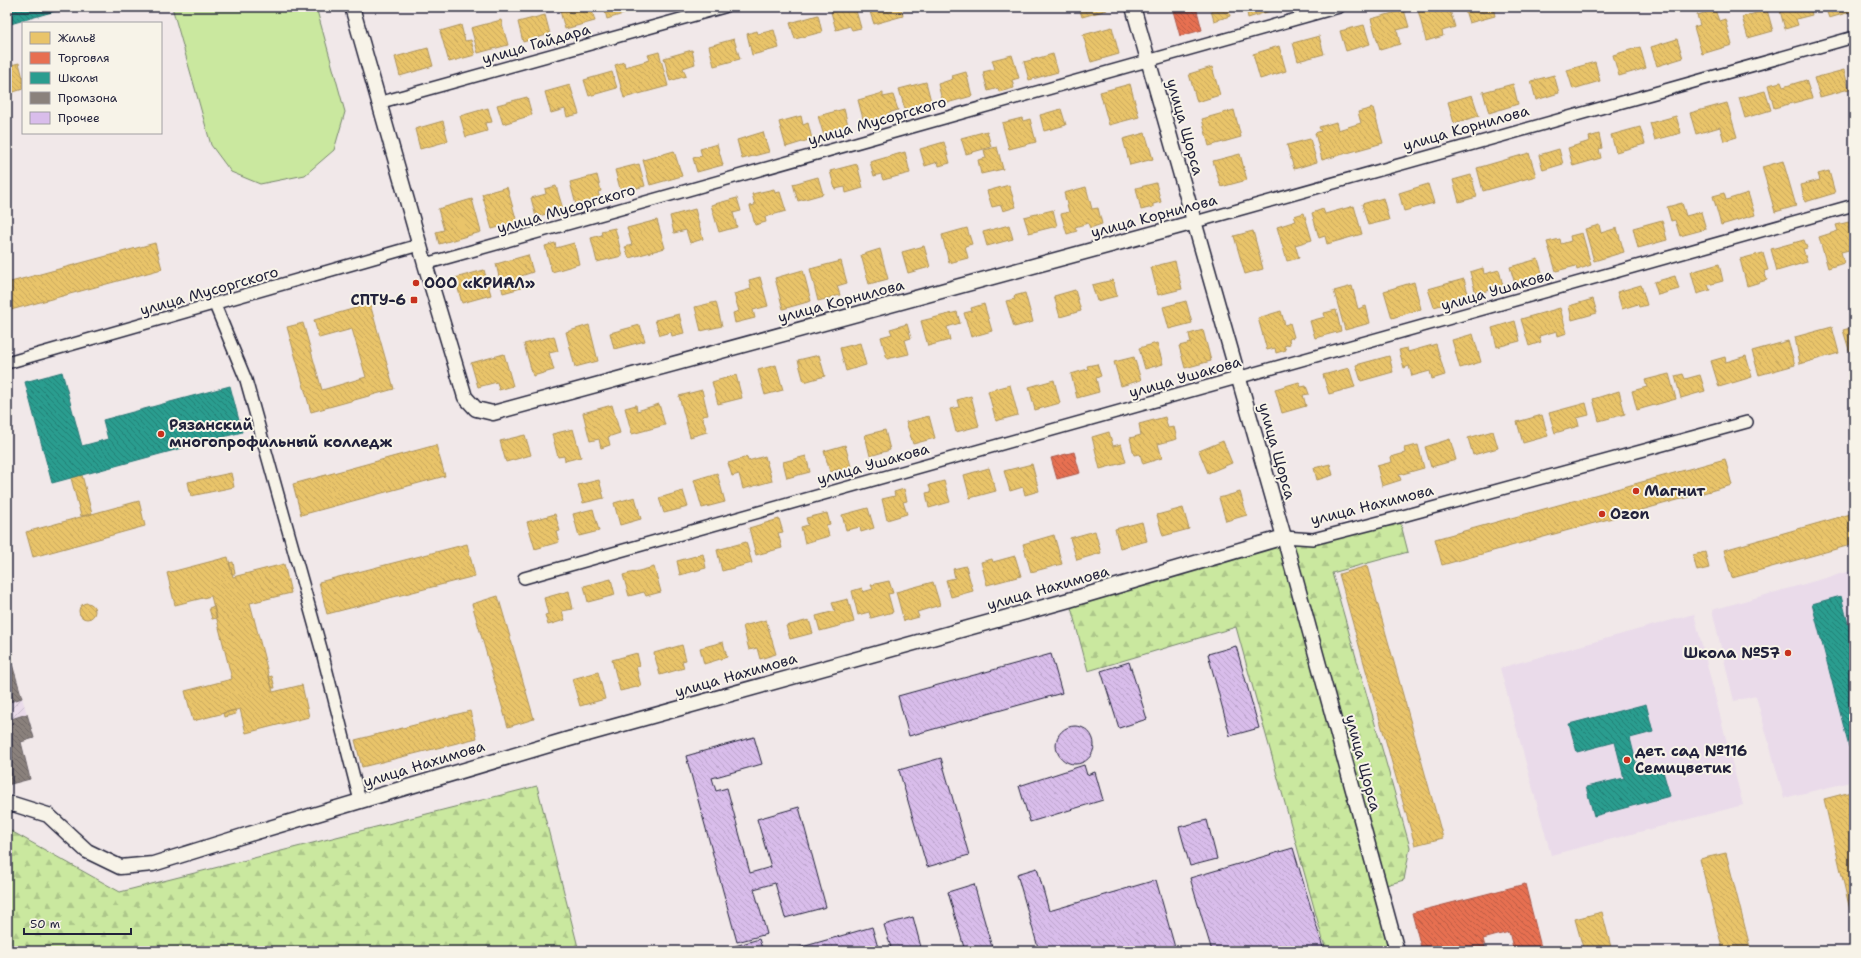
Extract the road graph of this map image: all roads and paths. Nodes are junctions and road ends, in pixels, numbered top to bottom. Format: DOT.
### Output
graph roads {
  1 [pos="352,7"];
  2 [pos="724,7"];
  3 [pos="1133,7"];
  4 [pos="1339,7"];
  5 [pos="1854,37"];
  6 [pos="1147,60"];
  7 [pos="378,103"];
  8 [pos="1854,206"];
  9 [pos="1195,222"];
  10 [pos="420,245"];
  11 [pos="424,264"];
  12 [pos="215,305"];
  13 [pos="7,363"];
  14 [pos="1239,377"];
  15 [pos="1747,422"];
  16 [pos="1284,537"];
  17 [pos="524,578"];
  18 [pos="360,801"];
  19 [pos="7,805"];
  20 [pos="1397,951"];
  1 -- 7 [label="street"];
  2 -- 7 [label="street, улица Гайдара"];
  3 -- 6 [label="street, улица Щорса"];
  4 -- 6 [label="street, улица Мусоргского"];
  5 -- 9 [label="street, улица Корнилова"];
  6 -- 9 [label="street, улица Щорса"];
  6 -- 11 [label="street, улица Мусоргского"];
  7 -- 10 [label="street"];
  8 -- 14 [label="street, улица Ушакова"];
  9 -- 11 [label="street, улица Корнилова"];
  9 -- 14 [label="street, улица Щорса"];
  10 -- 11 [label="street"];
  10 -- 12 [label="street, улица Мусоргского"];
  12 -- 13 [label="street, улица Мусоргского"];
  12 -- 18 [label="street, улица Нахимова"];
  14 -- 16 [label="street, улица Щорса"];
  14 -- 17 [label="street, улица Ушакова"];
  15 -- 16 [label="street, улица Нахимова"];
  16 -- 18 [label="street, улица Нахимова"];
  16 -- 20 [label="street, улица Щорса"];
  18 -- 19 [label="street, улица Нахимова"];
}
